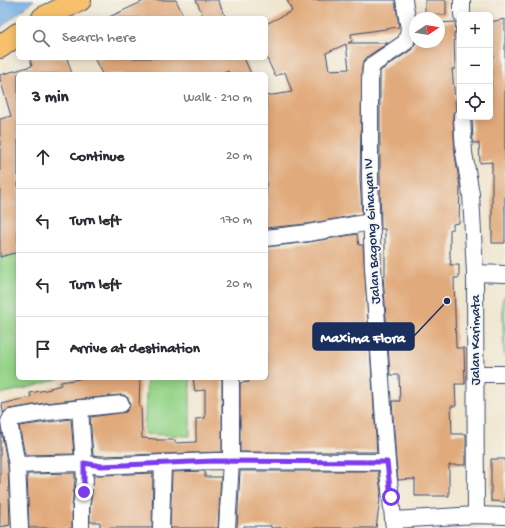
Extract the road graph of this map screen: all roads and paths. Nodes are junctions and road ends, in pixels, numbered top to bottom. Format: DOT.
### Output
graph roads {
  1 [pos="80,0"];
  2 [pos="404,0"];
  3 [pos="462,0"];
  4 [pos="462,12"];
  5 [pos="47,16"];
  6 [pos="16,35"];
  7 [pos="0,47"];
  8 [pos="462,120"];
  9 [pos="371,222"];
  10 [pos="268,238"];
  11 [pos="475,273"];
  12 [pos="505,274"];
  13 [pos="476,374"];
  14 [pos="505,374"];
  15 [pos="231,380"];
  16 [pos="121,404"];
  17 [pos="80,408"];
  18 [pos="231,461"];
  19 [pos="387,462"];
  20 [pos="84,463"];
  21 [pos="163,463"];
  22 [pos="17,465"];
  23 [pos="476,515"];
  24 [pos="505,516"];
  25 [pos="394,524"];
  26 [pos="20,528"];
  27 [pos="81,528"];
  28 [pos="161,528"];
  29 [pos="227,528"];
  1 -- 5 [label="highway"];
  2 -- 9 [label="street, Jalan Bagong Ginayan IV"];
  3 -- 4 [label="street"];
  6 -- 7 [label="highway"];
  8 -- 11 [label="street, Jalan Karimata"];
  9 -- 10 [label="street"];
  9 -- 19 [label="street, Jalan Bagong Ginayan IV"];
  11 -- 12 [label="street"];
  11 -- 13 [label="street, Jalan Karimata"];
  13 -- 14 [label="street"];
  13 -- 23 [label="street, Jalan Karimata"];
  15 -- 18 [label="street"];
  16 -- 17 [label="street"];
  17 -- 20 [label="street"];
  17 -- 22 [label="street"];
  18 -- 19 [label="street"];
  18 -- 21 [label="street"];
  18 -- 29 [label="street"];
  19 -- 25 [label="street, Jalan Bagong Ginayan IV"];
  20 -- 21 [label="street"];
  20 -- 22 [label="street"];
  20 -- 27 [label="street"];
  21 -- 28 [label="street"];
  22 -- 26 [label="street"];
  23 -- 24 [label="street"];
  23 -- 25 [label="street"];
}
